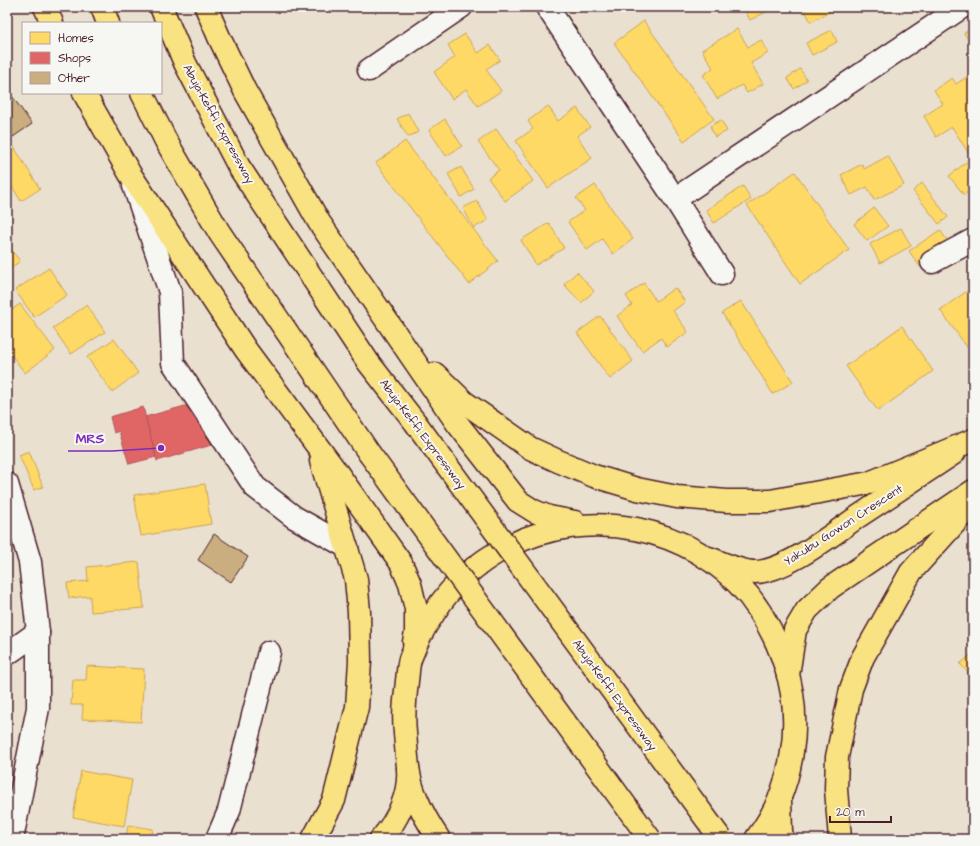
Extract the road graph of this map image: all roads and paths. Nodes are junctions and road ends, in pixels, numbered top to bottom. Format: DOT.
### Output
graph roads {
  1 [pos="45,7"];
  2 [pos="102,7"];
  3 [pos="161,7"];
  4 [pos="206,7"];
  5 [pos="461,7"];
  6 [pos="547,7"];
  7 [pos="962,7"];
  8 [pos="52,22"];
  9 [pos="108,22"];
  10 [pos="369,70"];
  11 [pos="85,94"];
  12 [pos="142,94"];
  13 [pos="130,174"];
  14 [pos="676,199"];
  15 [pos="973,240"];
  16 [pos="932,262"];
  17 [pos="722,274"];
  18 [pos="399,340"];
  19 [pos="973,440"];
  20 [pos="316,444"];
  21 [pos="8,489"];
  22 [pos="973,491"];
  23 [pos="973,503"];
  24 [pos="588,525"];
  25 [pos="347,547"];
  26 [pos="703,556"];
  27 [pos="38,632"];
  28 [pos="269,652"];
  29 [pos="7,654"];
  30 [pos="410,661"];
  31 [pos="788,675"];
  32 [pos="408,764"];
  33 [pos="780,798"];
  34 [pos="12,839"];
  35 [pos="217,839"];
  36 [pos="313,839"];
  37 [pos="381,839"];
  38 [pos="439,839"];
  39 [pos="650,839"];
  40 [pos="721,839"];
  41 [pos="756,839"];
  42 [pos="783,839"];
  43 [pos="840,839"];
  1 -- 8 [label="main road"];
  2 -- 9 [label="main road"];
  3 -- 40 [label="main road, Abuja-Keffi Expressway, bridge"];
  4 -- 18 [label="main road"];
  5 -- 10 [label="street"];
  6 -- 14 [label="street"];
  7 -- 14 [label="street"];
  11 -- 13 [label="main road"];
  12 -- 39 [label="main road, bridge"];
  13 -- 20 [label="main road"];
  13 -- 25 [label="street"];
  14 -- 17 [label="street"];
  15 -- 16 [label="street"];
  18 -- 19 [label="main road"];
  18 -- 24 [label="main road"];
  19 -- 26 [label="main road, Yakubu Gowon Crescent"];
  20 -- 25 [label="main road"];
  20 -- 30 [label="main road"];
  21 -- 27 [label="street"];
  22 -- 31 [label="main road"];
  23 -- 43 [label="main road"];
  24 -- 26 [label="main road"];
  24 -- 30 [label="main road"];
  25 -- 36 [label="main road"];
  26 -- 31 [label="main road"];
  27 -- 29 [label="street"];
  27 -- 34 [label="street"];
  28 -- 35 [label="street"];
  30 -- 32 [label="main road"];
  31 -- 33 [label="main road"];
  32 -- 37 [label="main road"];
  32 -- 38 [label="main road"];
  33 -- 41 [label="main road"];
  33 -- 42 [label="main road"];
}
